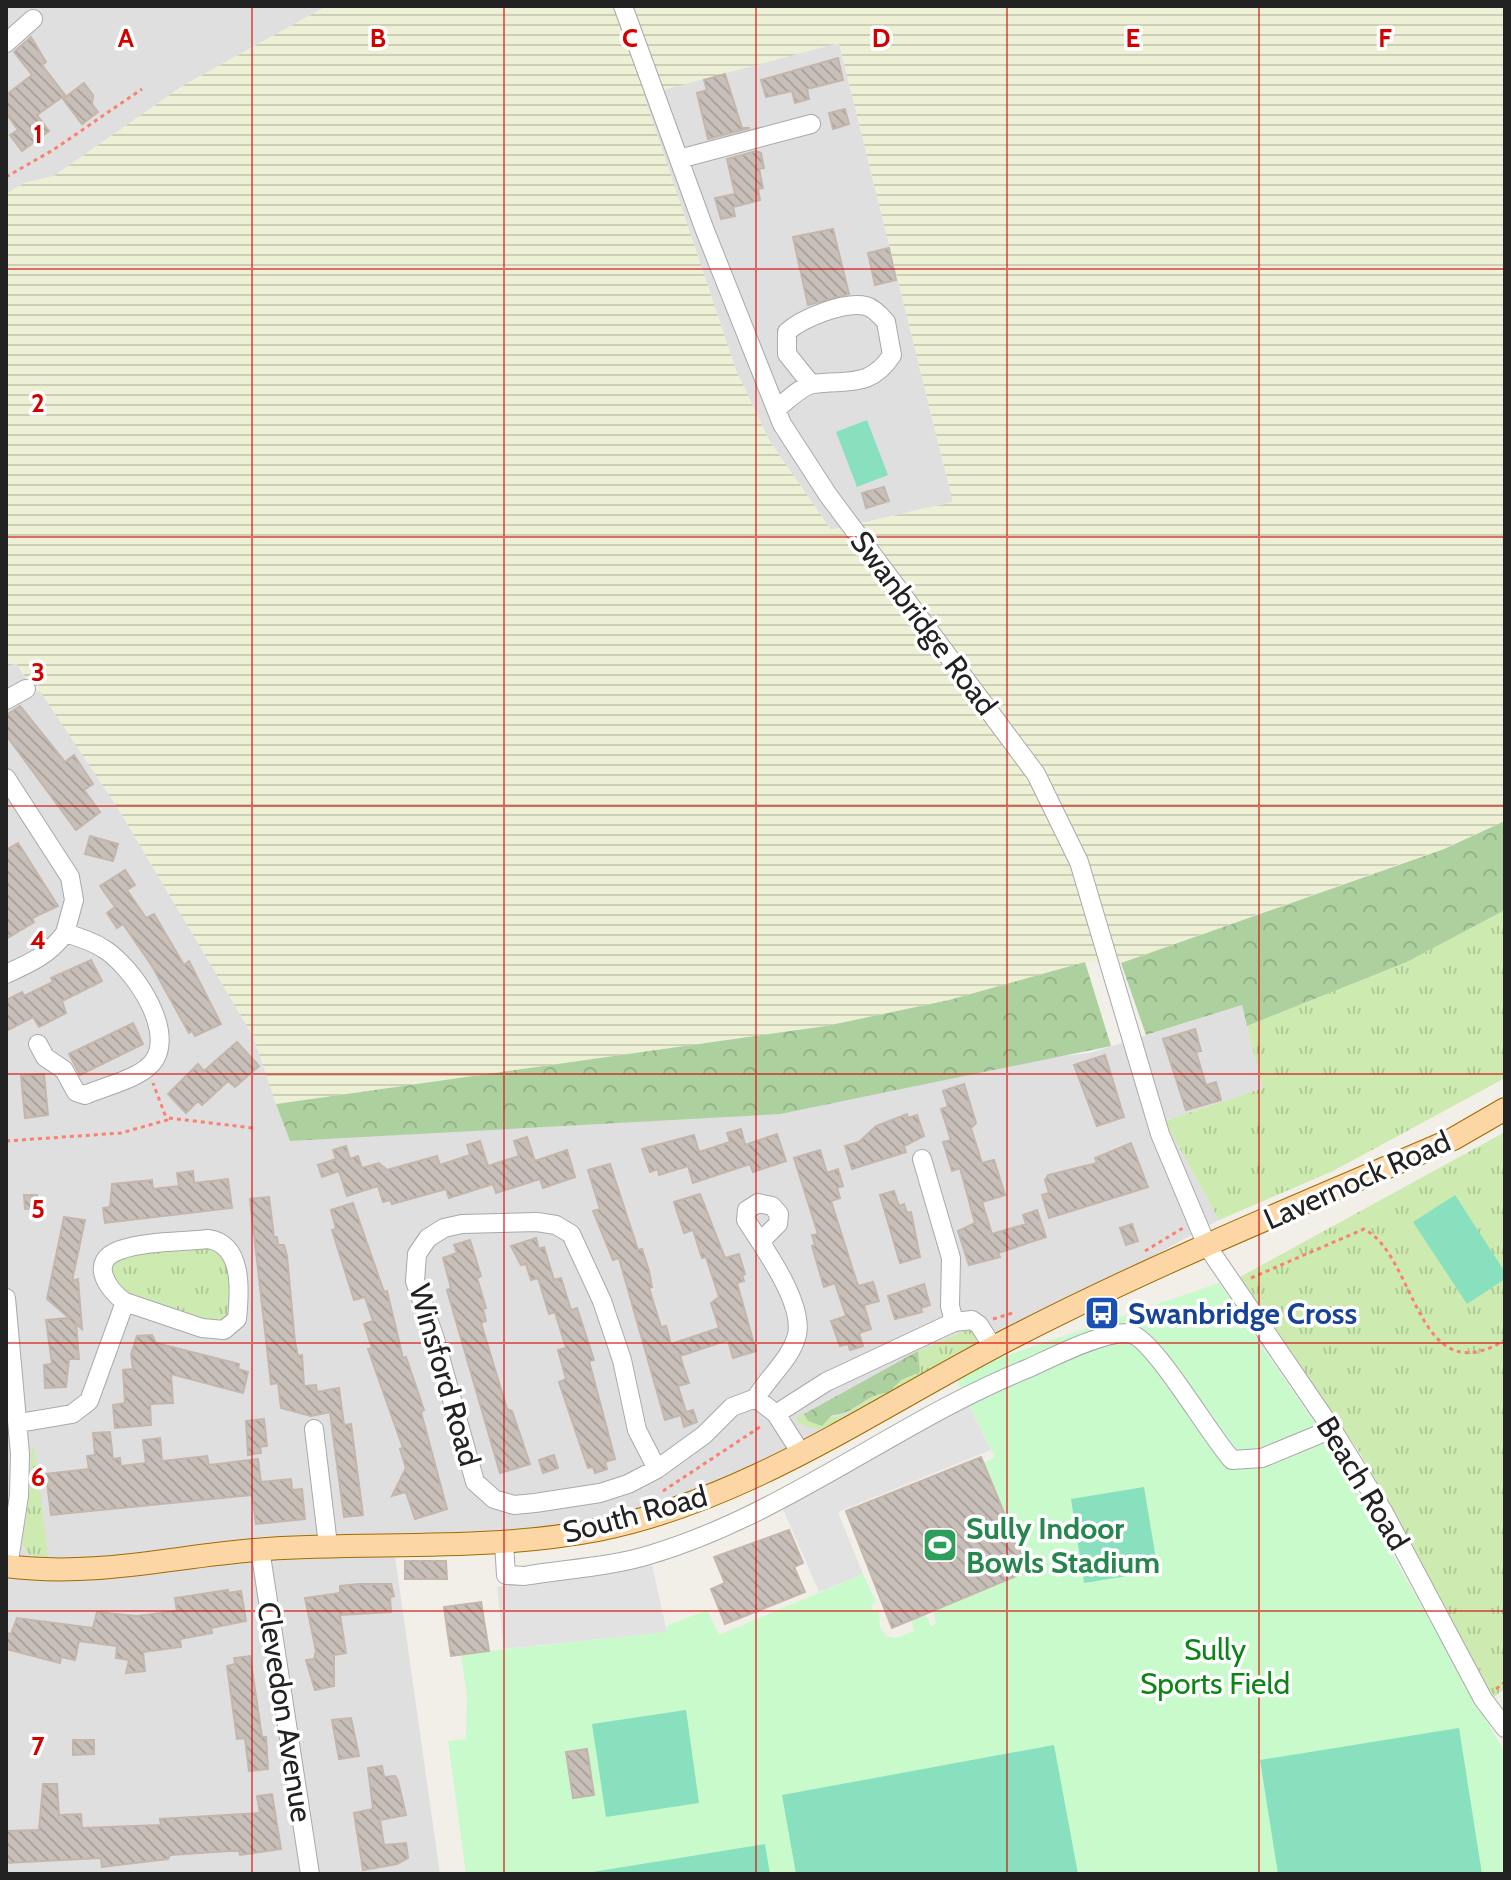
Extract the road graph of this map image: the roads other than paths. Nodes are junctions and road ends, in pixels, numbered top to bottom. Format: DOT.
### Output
graph roads {
  1 [pos="623,6"];
  2 [pos="33,19"];
  3 [pos="6,43"];
  4 [pos="811,124"];
  5 [pos="679,159"];
  6 [pos="811,384"];
  7 [pos="776,409"];
  8 [pos="26,689"];
  9 [pos="6,700"];
  10 [pos="6,778"];
  11 [pos="65,933"];
  12 [pos="6,974"];
  13 [pos="38,1044"];
  14 [pos="1505,1109"];
  15 [pos="922,1159"];
  16 [pos="760,1242"];
  17 [pos="1207,1246"];
  18 [pos="6,1298"];
  19 [pos="125,1302"];
  20 [pos="954,1322"];
  21 [pos="993,1347"];
  22 [pos="756,1398"];
  23 [pos="776,1414"];
  24 [pos="19,1423"];
  25 [pos="314,1429"];
  26 [pos="1332,1429"];
  27 [pos="13,1452"];
  28 [pos="801,1453"];
  29 [pos="657,1469"];
  30 [pos="504,1543"];
  31 [pos="328,1545"];
  32 [pos="260,1549"];
  33 [pos="7,1566"];
  34 [pos="1505,1728"];
  35 [pos="310,1874"];
  1 -- 5 [label="street, Swanbridge Road"];
  2 -- 3 [label="street"];
  4 -- 5 [label="street"];
  5 -- 7 [label="street, Swanbridge Road"];
  6 -- 6 [label="street"];
  6 -- 7 [label="street"];
  7 -- 17 [label="street, Swanbridge Road"];
  8 -- 9 [label="street"];
  10 -- 11 [label="street"];
  11 -- 12 [label="street"];
  11 -- 13 [label="street"];
  14 -- 17 [label="main road, Lavernock Road"];
  15 -- 20 [label="street"];
  16 -- 22 [label="street"];
  17 -- 21 [label="main road, South Road"];
  17 -- 26 [label="street, Beach Road"];
  18 -- 24 [label="street"];
  19 -- 19 [label="street"];
  19 -- 24 [label="street"];
  20 -- 21 [label="street"];
  20 -- 23 [label="street"];
  21 -- 28 [label="main road, South Road"];
  22 -- 23 [label="street"];
  22 -- 29 [label="street, Winsford Road"];
  23 -- 28 [label="street"];
  24 -- 27 [label="street"];
  25 -- 31 [label="street"];
  26 -- 30 [label="street"];
  26 -- 34 [label="street, Beach Road"];
  27 -- 33 [label="street"];
  28 -- 30 [label="main road, South Road"];
  29 -- 29 [label="street, Winsford Road"];
  30 -- 31 [label="main road, South Road"];
  31 -- 32 [label="main road, South Road"];
  32 -- 33 [label="main road, South Road"];
  32 -- 35 [label="street, Clevedon Avenue"];
}
